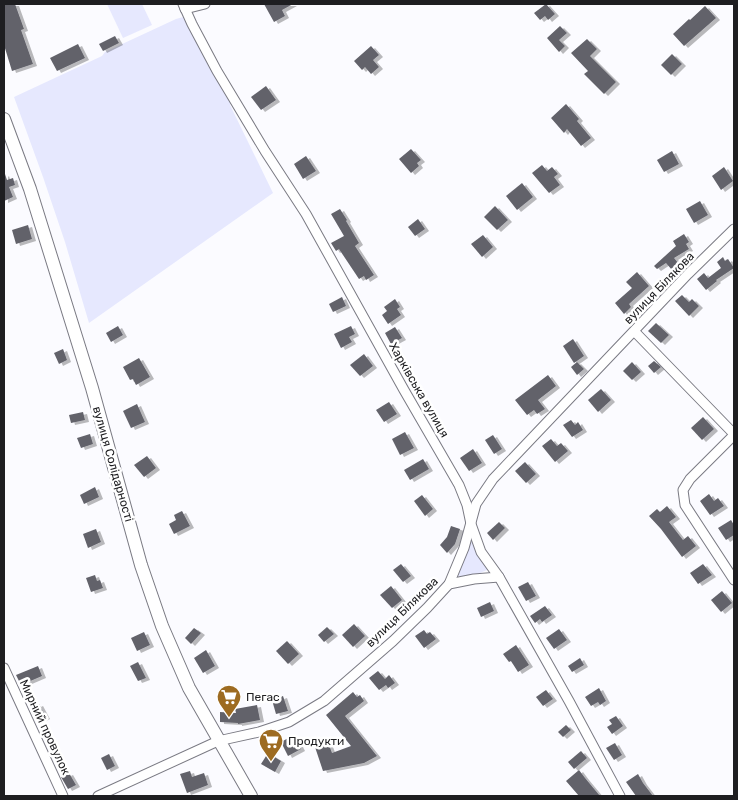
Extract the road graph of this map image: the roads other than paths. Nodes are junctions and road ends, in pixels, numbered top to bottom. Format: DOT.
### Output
graph roads {
  1 [pos="205,4"];
  2 [pos="184,6"];
  3 [pos="4,119"];
  4 [pos="734,229"];
  5 [pos="635,332"];
  6 [pos="734,435"];
  7 [pos="471,524"];
  8 [pos="499,577"];
  9 [pos="734,580"];
  10 [pos="449,584"];
  11 [pos="4,668"];
  12 [pos="218,741"];
  13 [pos="63,796"];
  14 [pos="98,796"];
  15 [pos="251,796"];
  16 [pos="620,796"];
  1 -- 2 [label="street"];
  2 -- 7 [label="street, Харківська вулиця"];
  3 -- 12 [label="main road, вулиця Солідарності"];
  4 -- 5 [label="street, вулиця Білякова"];
  5 -- 6 [label="street"];
  5 -- 7 [label="street, вулиця Білякова"];
  6 -- 9 [label="street"];
  7 -- 8 [label="street, Харківська вулиця"];
  7 -- 10 [label="street, вулиця Білякова"];
  8 -- 10 [label="street"];
  8 -- 16 [label="street, Харківська вулиця"];
  10 -- 12 [label="street, вулиця Білякова"];
  11 -- 13 [label="street, Мирний провулок"];
  12 -- 14 [label="street, вулиця Білякова"];
  12 -- 15 [label="main road, вулиця Солідарності"];
}
